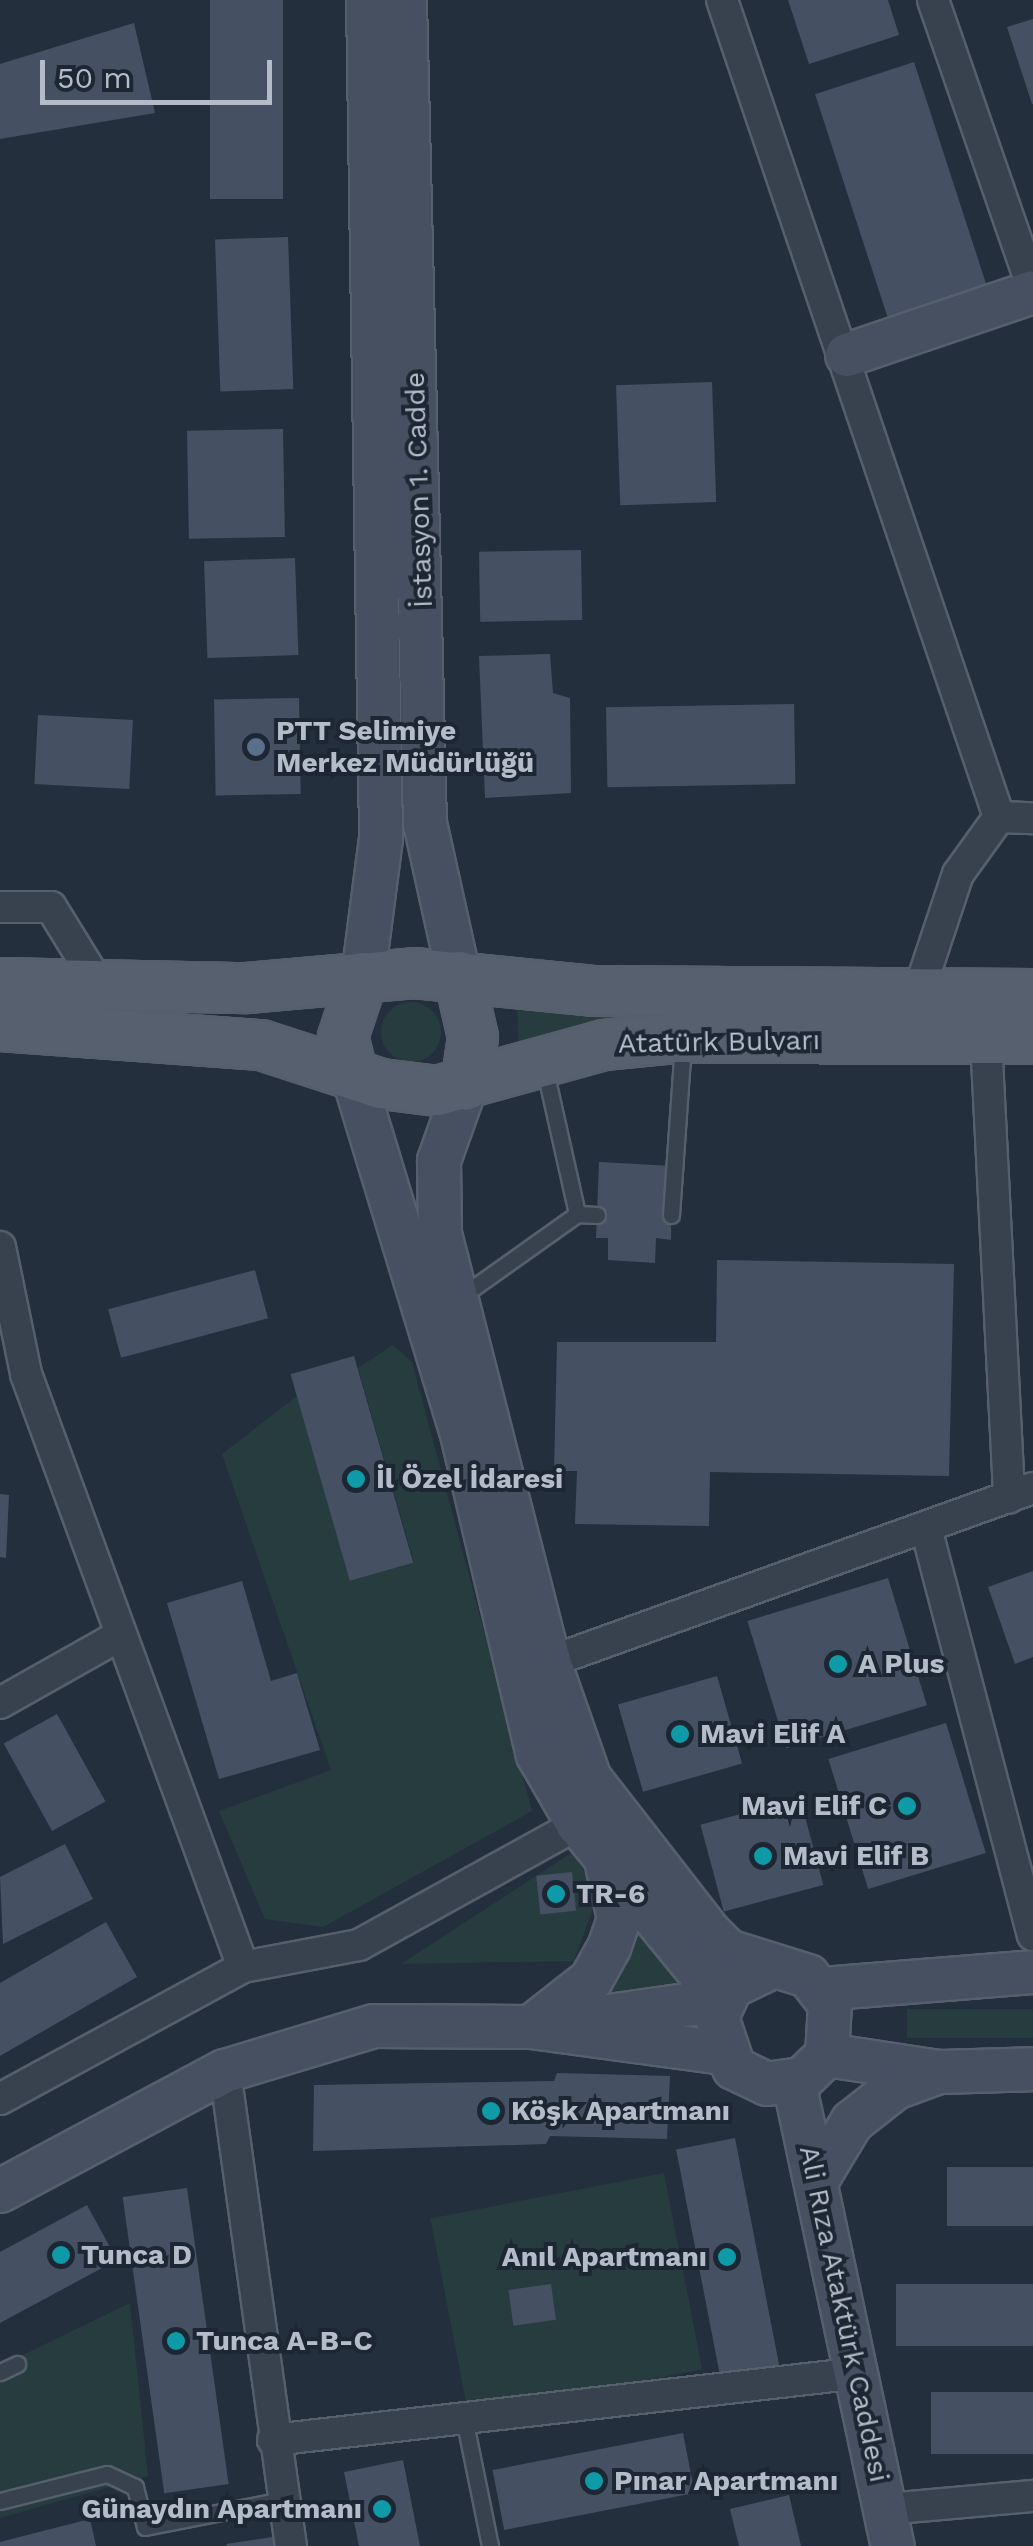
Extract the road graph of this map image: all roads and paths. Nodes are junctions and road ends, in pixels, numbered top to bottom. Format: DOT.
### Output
graph roads {
  1 [pos="368,0"];
  2 [pos="405,0"];
  3 [pos="722,0"];
  4 [pos="933,0"];
  5 [pos="1033,290"];
  6 [pos="847,355"];
  7 [pos="999,817"];
  8 [pos="1033,818"];
  9 [pos="0,906"];
  10 [pos="460,976"];
  11 [pos="363,977"];
  12 [pos="0,984"];
  13 [pos="99,985"];
  14 [pos="918,994"];
  15 [pos="1033,994"];
  16 [pos="0,1026"];
  17 [pos="684,1038"];
  18 [pos="986,1039"];
  19 [pos="1033,1039"];
  20 [pos="543,1062"];
  21 [pos="352,1072"];
  22 [pos="466,1085"];
  23 [pos="577,1214"];
  24 [pos="597,1215"];
  25 [pos="671,1215"];
  26 [pos="0,1247"];
  27 [pos="459,1298"];
  28 [pos="13,1374"];
  29 [pos="1021,1492"];
  30 [pos="926,1528"];
  31 [pos="119,1636"];
  32 [pos="549,1662"];
  33 [pos="0,1703"];
  34 [pos="578,1824"];
  35 [pos="605,1859"];
  36 [pos="1033,1935"];
  37 [pos="242,1967"];
  38 [pos="772,1967"];
  39 [pos="1033,1972"];
  40 [pos="822,1989"];
  41 [pos="722,2000"];
  42 [pos="532,2027"];
  43 [pos="723,2053"];
  44 [pos="827,2055"];
  45 [pos="1033,2069"];
  46 [pos="225,2070"];
  47 [pos="939,2072"];
  48 [pos="794,2082"];
  49 [pos="0,2100"];
  50 [pos="816,2180"];
  51 [pos="0,2191"];
  52 [pos="17,2364"];
  53 [pos="0,2372"];
  54 [pos="858,2373"];
  55 [pos="464,2418"];
  56 [pos="273,2440"];
  57 [pos="1033,2496"];
  58 [pos="283,2500"];
  59 [pos="0,2501"];
  60 [pos="890,2528"];
  61 [pos="291,2546"];
  62 [pos="490,2546"];
  1 -- 11 [label="main road, İstasyon 1. Cadde"];
  2 -- 10 [label="main road, İstasyon 1. Cadde"];
  3 -- 6 [label="street"];
  4 -- 5 [label="street"];
  5 -- 6 [label="main road"];
  6 -- 7 [label="street"];
  7 -- 8 [label="street"];
  7 -- 14 [label="street"];
  9 -- 13 [label="street"];
  10 -- 11 [label="main road, Atatürk Bulvarı"];
  10 -- 14 [label="main road, Atatürk Bulvarı"];
  10 -- 22 [label="main road"];
  11 -- 13 [label="main road, Atatürk Bulvarı"];
  11 -- 21 [label="main road"];
  12 -- 13 [label="main road, Atatürk Bulvarı"];
  14 -- 15 [label="main road, Atatürk Bulvarı"];
  16 -- 21 [label="main road, Atatürk Bulvarı"];
  17 -- 18 [label="main road, Atatürk Bulvarı"];
  17 -- 20 [label="main road, Atatürk Bulvarı"];
  17 -- 25 [label="lane"];
  18 -- 19 [label="main road, Atatürk Bulvarı"];
  18 -- 29 [label="street"];
  20 -- 22 [label="main road, Atatürk Bulvarı"];
  20 -- 23 [label="lane"];
  21 -- 22 [label="main road, Atatürk Bulvarı"];
  21 -- 34 [label="main road"];
  22 -- 27 [label="main road"];
  23 -- 24 [label="lane"];
  23 -- 27 [label="lane"];
  26 -- 28 [label="street"];
  27 -- 32 [label="main road"];
  28 -- 31 [label="street"];
  29 -- 30 [label="street"];
  30 -- 32 [label="street"];
  30 -- 36 [label="street"];
  31 -- 33 [label="street"];
  31 -- 37 [label="street"];
  32 -- 38 [label="main road"];
  34 -- 35 [label="main road"];
  34 -- 37 [label="street"];
  35 -- 41 [label="main road"];
  35 -- 42 [label="main road"];
  37 -- 49 [label="street"];
  38 -- 40 [label="main road"];
  38 -- 41 [label="main road"];
  39 -- 40 [label="main road"];
  40 -- 44 [label="main road"];
  41 -- 42 [label="main road"];
  41 -- 43 [label="main road"];
  42 -- 43 [label="main road"];
  42 -- 46 [label="main road"];
  43 -- 48 [label="main road"];
  44 -- 47 [label="main road"];
  44 -- 48 [label="main road"];
  45 -- 47 [label="main road"];
  46 -- 51 [label="main road"];
  46 -- 56 [label="street"];
  47 -- 50 [label="main road"];
  48 -- 50 [label="main road, Ali Rıza Ataktürk Caddesi"];
  50 -- 54 [label="main road, Ali Rıza Ataktürk Caddesi"];
  52 -- 53 [label="lane"];
  54 -- 55 [label="street"];
  54 -- 60 [label="main road, Ali Rıza Ataktürk Caddesi"];
  55 -- 56 [label="street"];
  55 -- 62 [label="lane"];
  56 -- 58 [label="street"];
  57 -- 60 [label="street"];
  58 -- 59 [label="lane"];
  58 -- 61 [label="street"];
}
